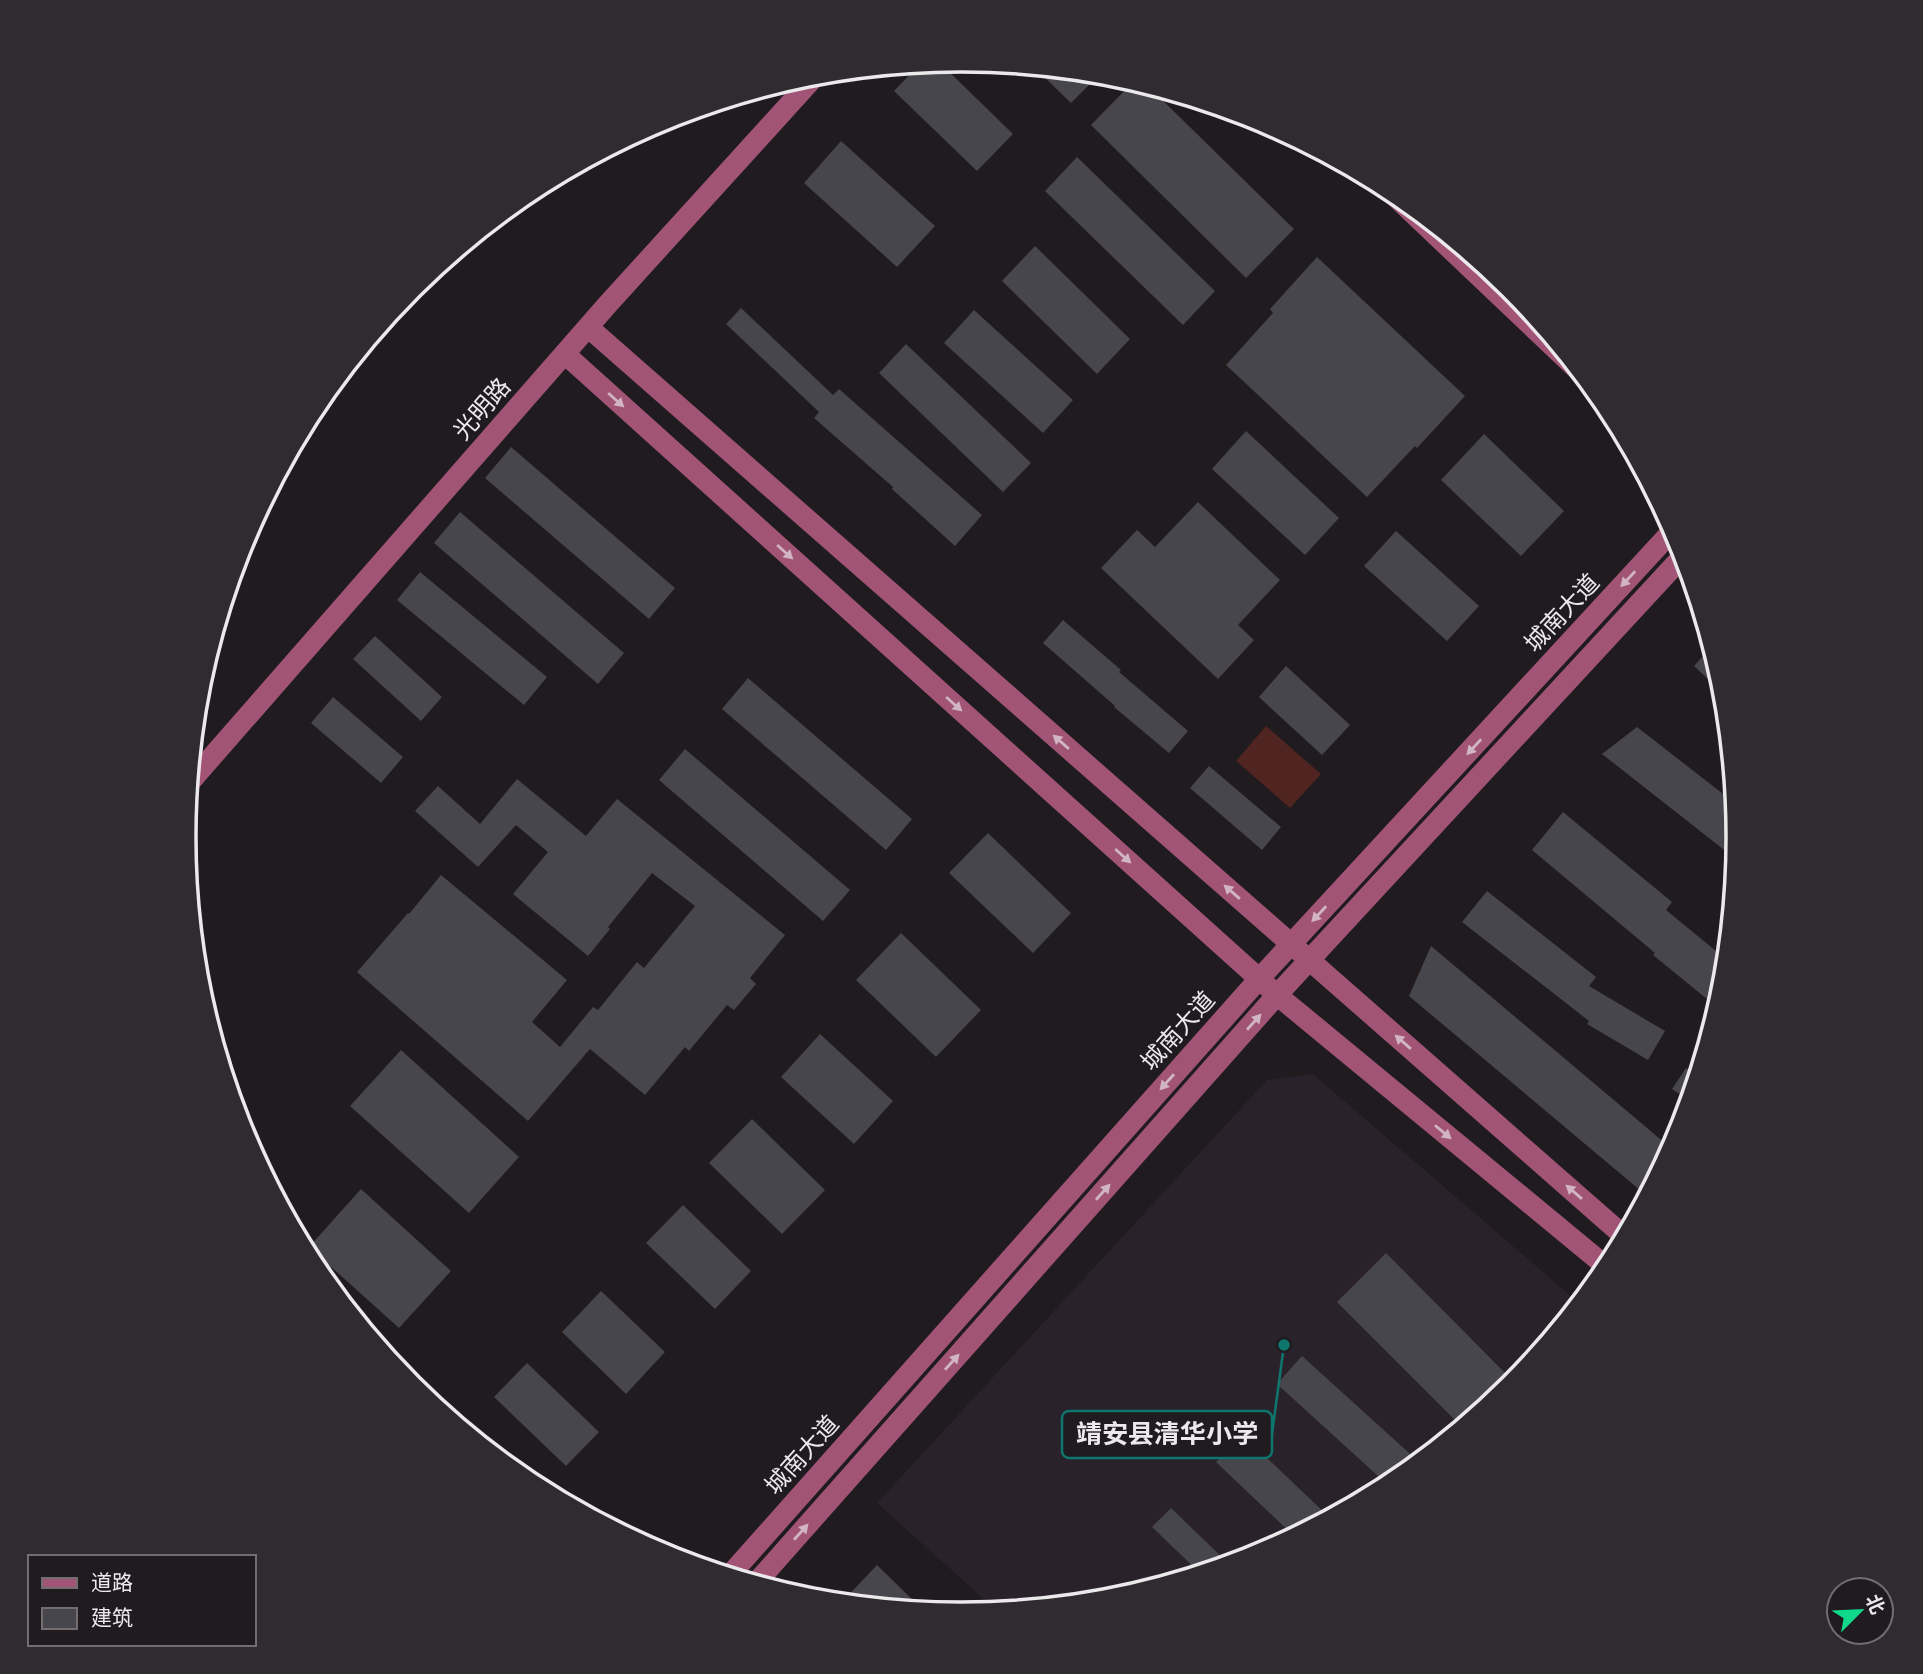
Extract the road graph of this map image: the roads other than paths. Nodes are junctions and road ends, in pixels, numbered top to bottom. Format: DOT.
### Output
graph roads {
  1 [pos="804,88"];
  2 [pos="1452,250"];
  3 [pos="1530,325"];
  4 [pos="588,327"];
  5 [pos="565,354"];
  6 [pos="1665,538"];
  7 [pos="1676,564"];
  8 [pos="200,771"];
  9 [pos="1291,944"];
  10 [pos="1309,961"];
  11 [pos="1259,979"];
  12 [pos="1277,995"];
  13 [pos="1618,1230"];
  14 [pos="1599,1261"];
  15 [pos="736,1568"];
  16 [pos="762,1576"];
  1 -- 4 [label="main road, 光明路"];
  2 -- 3 [label="main road"];
  4 -- 5 [label="main road, 光明路"];
  9 -- 4 [label="main road, one-way"];
  5 -- 8 [label="main road, 光明路"];
  5 -- 11 [label="main road, one-way"];
  6 -- 9 [label="main road, 城南大道, one-way"];
  7 -- 10 [label="main road, 城南大道"];
  9 -- 10 [label="main road"];
  9 -- 11 [label="main road, 城南大道"];
  10 -- 12 [label="main road, 城南大道"];
  13 -- 10 [label="main road, one-way"];
  11 -- 12 [label="main road"];
  11 -- 15 [label="main road, 城南大道, one-way"];
  12 -- 14 [label="main road, one-way"];
  16 -- 12 [label="main road, 城南大道, one-way"];
}
